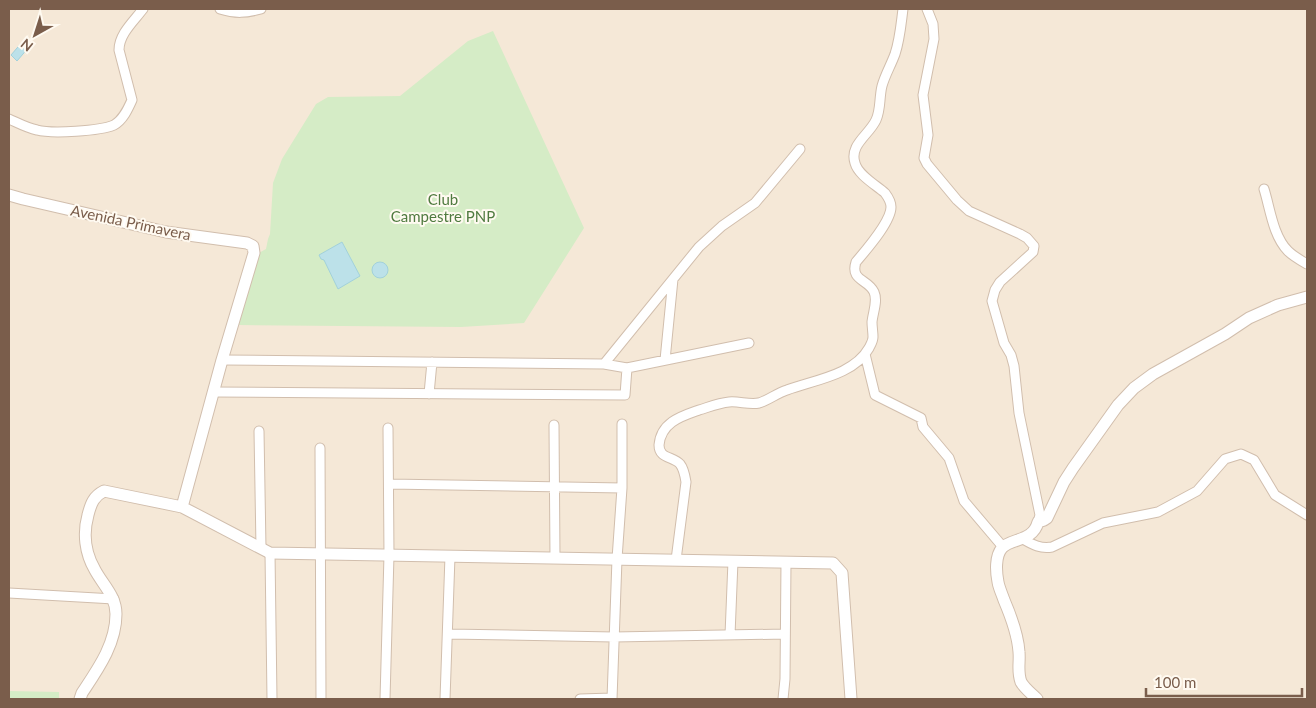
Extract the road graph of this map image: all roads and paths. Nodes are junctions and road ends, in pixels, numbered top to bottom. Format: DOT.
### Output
graph roads {
  1 [pos="143,9"];
  2 [pos="220,9"];
  3 [pos="261,9"];
  4 [pos="903,9"];
  5 [pos="927,9"];
  6 [pos="9,119"];
  7 [pos="800,148"];
  8 [pos="1264,188"];
  9 [pos="9,195"];
  10 [pos="1307,264"];
  11 [pos="673,279"];
  12 [pos="1307,297"];
  13 [pos="749,343"];
  14 [pos="865,354"];
  15 [pos="222,360"];
  16 [pos="665,360"];
  17 [pos="432,362"];
  18 [pos="604,364"];
  19 [pos="627,368"];
  20 [pos="213,392"];
  21 [pos="429,394"];
  22 [pos="622,424"];
  23 [pos="554,425"];
  24 [pos="388,428"];
  25 [pos="259,431"];
  26 [pos="320,448"];
  27 [pos="389,484"];
  28 [pos="554,487"];
  29 [pos="622,488"];
  30 [pos="182,507"];
  31 [pos="1307,515"];
  32 [pos="1038,522"];
  33 [pos="1023,539"];
  34 [pos="1002,548"];
  35 [pos="265,550"];
  36 [pos="321,554"];
  37 [pos="389,555"];
  38 [pos="450,556"];
  39 [pos="554,558"];
  40 [pos="617,559"];
  41 [pos="676,560"];
  42 [pos="733,561"];
  43 [pos="786,562"];
  44 [pos="9,593"];
  45 [pos="114,599"];
  46 [pos="448,634"];
  47 [pos="785,634"];
  48 [pos="730,635"];
  49 [pos="614,637"];
  50 [pos="80,699"];
  51 [pos="272,699"];
  52 [pos="321,699"];
  53 [pos="385,699"];
  54 [pos="445,699"];
  55 [pos="580,699"];
  56 [pos="612,699"];
  57 [pos="783,699"];
  58 [pos="851,699"];
  59 [pos="1036,699"];
  1 -- 6 [label="street"];
  2 -- 3 [label="street"];
  4 -- 14 [label="street"];
  5 -- 32 [label="street"];
  7 -- 11 [label="street"];
  8 -- 10 [label="street"];
  9 -- 15 [label="street, Avenida Primavera"];
  11 -- 16 [label="street"];
  11 -- 18 [label="street"];
  12 -- 32 [label="street"];
  13 -- 16 [label="street"];
  14 -- 34 [label="street"];
  14 -- 41 [label="street"];
  15 -- 17 [label="street"];
  15 -- 20 [label="street"];
  16 -- 19 [label="street"];
  17 -- 18 [label="street"];
  17 -- 21 [label="street"];
  18 -- 19 [label="street"];
  19 -- 21 [label="street"];
  20 -- 21 [label="street"];
  20 -- 30 [label="street"];
  22 -- 29 [label="street"];
  23 -- 28 [label="street"];
  24 -- 27 [label="street"];
  25 -- 35 [label="street"];
  26 -- 36 [label="street"];
  27 -- 28 [label="street"];
  27 -- 37 [label="street"];
  28 -- 29 [label="street"];
  28 -- 39 [label="street"];
  29 -- 40 [label="street"];
  30 -- 35 [label="street"];
  30 -- 45 [label="street"];
  31 -- 33 [label="street"];
  32 -- 33 [label="street"];
  33 -- 34 [label="street"];
  34 -- 59 [label="street"];
  35 -- 36 [label="street"];
  35 -- 51 [label="street"];
  36 -- 37 [label="street"];
  36 -- 52 [label="street"];
  37 -- 38 [label="street"];
  37 -- 53 [label="street"];
  38 -- 39 [label="street"];
  38 -- 46 [label="street"];
  39 -- 40 [label="street"];
  40 -- 41 [label="street"];
  40 -- 49 [label="street"];
  41 -- 42 [label="street"];
  42 -- 43 [label="street"];
  42 -- 48 [label="street"];
  43 -- 47 [label="street"];
  43 -- 58 [label="street"];
  44 -- 45 [label="street"];
  45 -- 50 [label="street"];
  46 -- 49 [label="street"];
  46 -- 54 [label="street"];
  47 -- 48 [label="street"];
  47 -- 57 [label="street"];
  48 -- 49 [label="street"];
  49 -- 56 [label="street"];
  55 -- 56 [label="street"];
}
